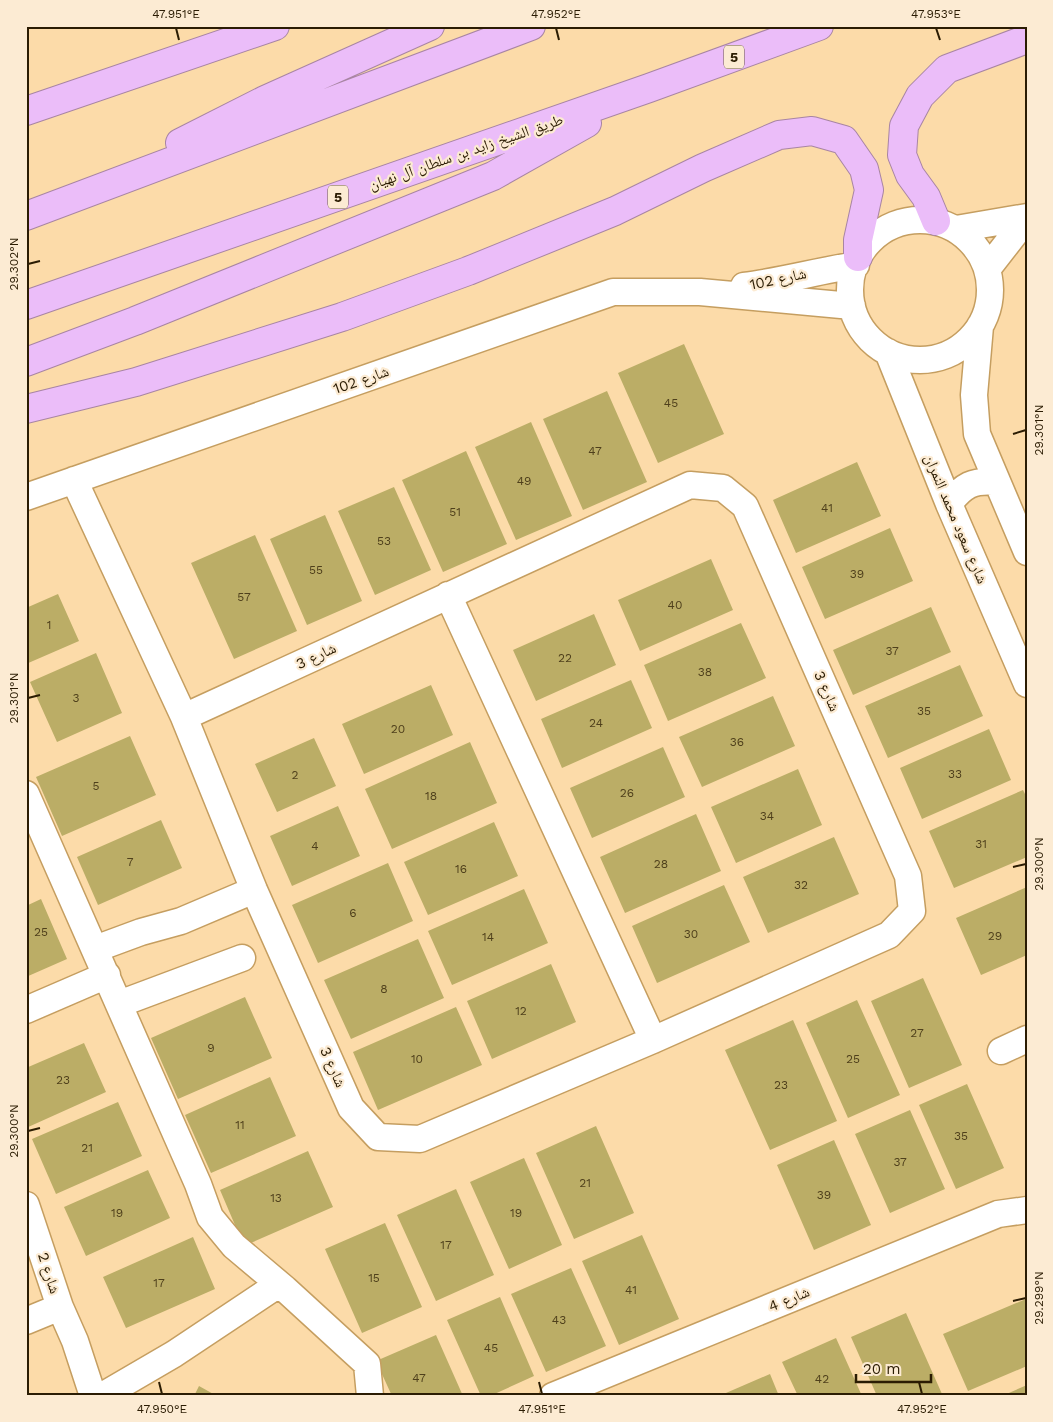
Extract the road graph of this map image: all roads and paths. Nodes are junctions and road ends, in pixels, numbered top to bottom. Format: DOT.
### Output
graph roads {
  1 [pos="275,26"];
  2 [pos="430,26"];
  3 [pos="531,26"];
  4 [pos="819,26"];
  5 [pos="1027,39"];
  6 [pos="649,88"];
  7 [pos="26,111"];
  8 [pos="51,208"];
  9 [pos="26,216"];
  10 [pos="1027,217"];
  11 [pos="946,225"];
  12 [pos="857,261"];
  13 [pos="988,268"];
  14 [pos="700,292"];
  15 [pos="26,305"];
  16 [pos="852,306"];
  17 [pos="980,326"];
  18 [pos="888,352"];
  19 [pos="26,362"];
  20 [pos="26,409"];
  21 [pos="74,480"];
  22 [pos="996,482"];
  23 [pos="26,497"];
  24 [pos="949,504"];
  25 [pos="1027,552"];
  26 [pos="448,595"];
  27 [pos="1027,684"];
  28 [pos="184,717"];
  29 [pos="26,794"];
  30 [pos="254,890"];
  31 [pos="95,949"];
  32 [pos="242,958"];
  33 [pos="107,975"];
  34 [pos="119,1004"];
  35 [pos="26,1010"];
  36 [pos="1027,1039"];
  37 [pos="653,1040"];
  38 [pos="1001,1051"];
  39 [pos="26,1205"];
  40 [pos="1027,1210"];
  41 [pos="279,1284"];
  42 [pos="60,1307"];
  43 [pos="26,1321"];
  44 [pos="93,1396"];
  45 [pos="102,1396"];
  46 [pos="370,1396"];
  47 [pos="553,1396"];
  1 -- 7 [label="highway"];
  2 -- 8 [label="highway"];
  3 -- 8 [label="highway"];
  4 -- 6 [label="highway, طريق الشيخ زايد بن سلطان آل نهيان / 5"];
  5 -- 11 [label="highway"];
  6 -- 15 [label="highway, طريق الشيخ زايد بن سلطان آل نهيان / 5"];
  6 -- 19 [label="highway"];
  8 -- 9 [label="highway"];
  10 -- 11 [label="street"];
  10 -- 13 [label="street"];
  11 -- 12 [label="street"];
  11 -- 13 [label="street"];
  12 -- 14 [label="street, شارع 102"];
  12 -- 16 [label="street"];
  12 -- 20 [label="highway"];
  13 -- 17 [label="street"];
  14 -- 16 [label="street, شارع 102"];
  14 -- 21 [label="street, شارع 102"];
  16 -- 18 [label="street"];
  17 -- 18 [label="street"];
  17 -- 22 [label="street"];
  18 -- 24 [label="street, شارع سعود محمد النمران"];
  21 -- 23 [label="street, شارع 102"];
  21 -- 28 [label="street, شارع 3"];
  22 -- 24 [label="street"];
  22 -- 25 [label="street"];
  24 -- 27 [label="street, شارع سعود محمد النمران"];
  26 -- 28 [label="street, شارع 3"];
  26 -- 37 [label="street"];
  26 -- 37 [label="street, شارع 3"];
  28 -- 30 [label="street, شارع 3"];
  29 -- 31 [label="street"];
  30 -- 31 [label="street"];
  30 -- 37 [label="street, شارع 3"];
  31 -- 33 [label="street"];
  32 -- 34 [label="street"];
  33 -- 34 [label="street"];
  33 -- 35 [label="street"];
  34 -- 41 [label="street"];
  36 -- 38 [label="street"];
  39 -- 42 [label="street, شارع 2"];
  40 -- 47 [label="street, شارع 4"];
  41 -- 45 [label="street"];
  41 -- 46 [label="street"];
  42 -- 43 [label="street, شارع 2"];
  42 -- 44 [label="street"];
}
